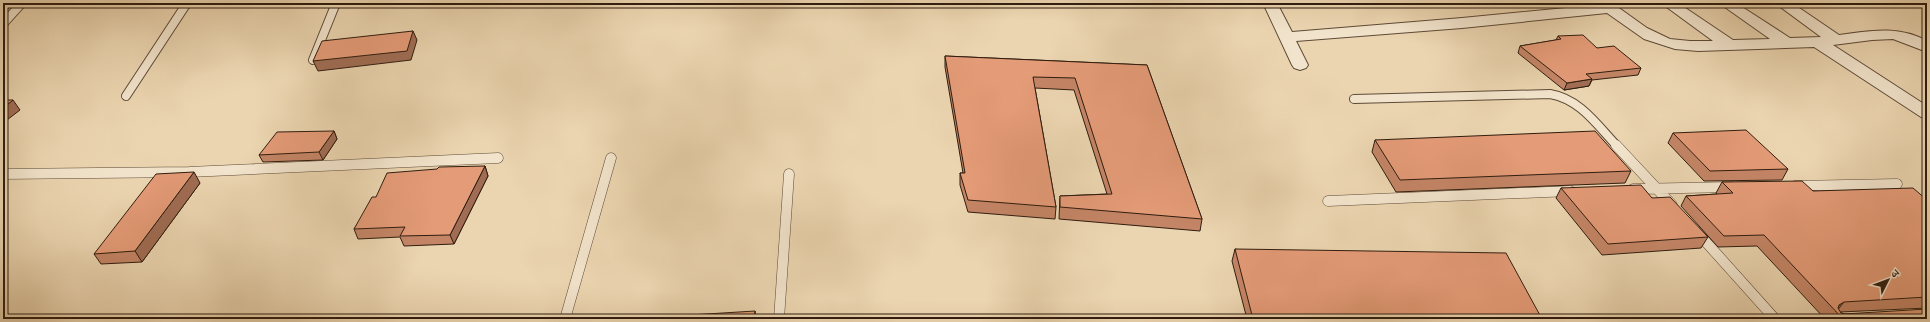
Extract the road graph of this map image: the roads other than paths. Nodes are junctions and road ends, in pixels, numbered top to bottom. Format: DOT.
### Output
graph roads {
  1 [pos="22,3"];
  2 [pos="187,3"];
  3 [pos="336,3"];
  4 [pos="1270,3"];
  5 [pos="1668,3"];
  6 [pos="1726,3"];
  7 [pos="1782,3"];
  8 [pos="1607,5"];
  9 [pos="3,24"];
  10 [pos="1287,37"];
  11 [pos="1836,40"];
  12 [pos="1816,41"];
  13 [pos="1787,43"];
  14 [pos="1728,44"];
  15 [pos="1927,47"];
  16 [pos="313,60"];
  17 [pos="1300,65"];
  18 [pos="126,96"];
  19 [pos="1354,99"];
  20 [pos="1927,113"];
  21 [pos="498,158"];
  22 [pos="611,158"];
  23 [pos="3,174"];
  24 [pos="789,174"];
  25 [pos="1898,184"];
  26 [pos="1788,186"];
  27 [pos="1742,187"];
  28 [pos="1656,188"];
  29 [pos="1625,189"];
  30 [pos="1578,191"];
  31 [pos="1328,201"];
  32 [pos="1677,210"];
  33 [pos="1692,227"];
  34 [pos="565,319"];
  35 [pos="779,319"];
  36 [pos="1775,319"];
  1 -- 9 [label="lane"];
  2 -- 18 [label="lane"];
  3 -- 16 [label="lane"];
  4 -- 10 [label="street"];
  5 -- 14 [label="street"];
  6 -- 13 [label="street"];
  7 -- 11 [label="street"];
  8 -- 10 [label="street"];
  8 -- 14 [label="street"];
  10 -- 17 [label="street"];
  11 -- 12 [label="street"];
  11 -- 15 [label="street"];
  12 -- 13 [label="street"];
  12 -- 20 [label="street"];
  13 -- 14 [label="street"];
  19 -- 28 [label="lane"];
  21 -- 23 [label="lane"];
  22 -- 34 [label="lane"];
  24 -- 35 [label="lane"];
  25 -- 26 [label="lane"];
  27 -- 28 [label="lane"];
  28 -- 29 [label="lane"];
  28 -- 32 [label="lane"];
  30 -- 31 [label="lane"];
  33 -- 36 [label="lane"];
}
